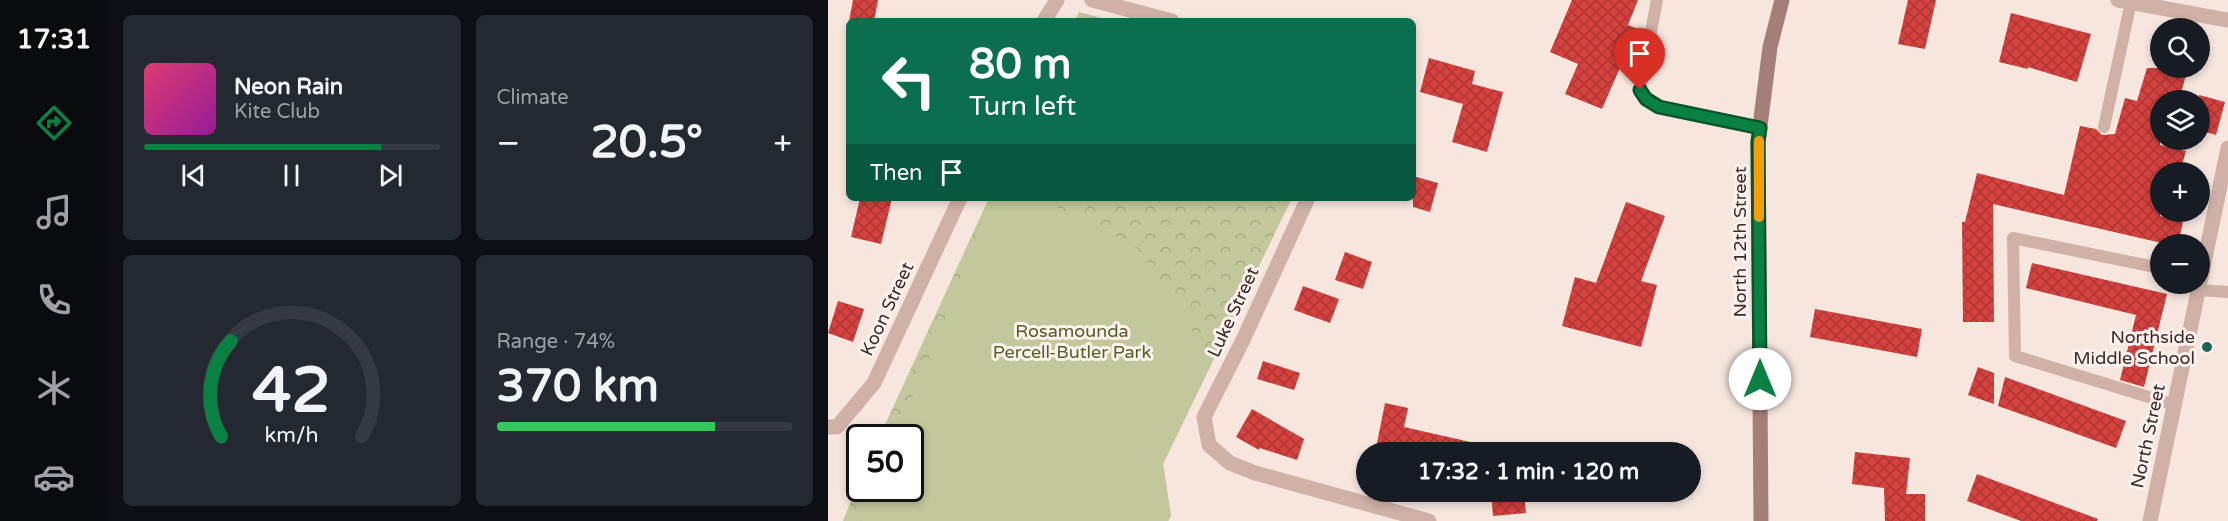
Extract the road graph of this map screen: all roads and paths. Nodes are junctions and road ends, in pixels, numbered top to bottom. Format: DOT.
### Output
graph roads {
  1 [pos="1057,0"];
  2 [pos="1092,0"];
  3 [pos="1657,0"];
  4 [pos="1782,0"];
  5 [pos="2124,1"];
  6 [pos="1046,18"];
  7 [pos="1161,18"];
  8 [pos="2228,20"];
  9 [pos="2104,127"];
  10 [pos="1760,128"];
  11 [pos="2228,148"];
  12 [pos="959,201"];
  13 [pos="1307,201"];
  14 [pos="2210,234"];
  15 [pos="2150,266"];
  16 [pos="2210,285"];
  17 [pos="2228,292"];
  18 [pos="2197,294"];
  19 [pos="2175,405"];
  20 [pos="832,427"];
  21 [pos="1429,521"];
  22 [pos="1761,521"];
  23 [pos="2150,521"];
  1 -- 6 [label="street"];
  2 -- 7 [label="street"];
  3 -- 10 [label="lane"];
  4 -- 10 [label="main road, North 12th Street"];
  5 -- 8 [label="street"];
  5 -- 9 [label="lane"];
  10 -- 22 [label="main road, North 12th Street"];
  11 -- 14 [label="street, North Street"];
  12 -- 20 [label="street, Koon Street"];
  13 -- 21 [label="street, Luke Street"];
  15 -- 19 [label="lane"];
  16 -- 17 [label="lane"];
  18 -- 19 [label="street, North Street"];
  19 -- 23 [label="street, North Street"];
}
